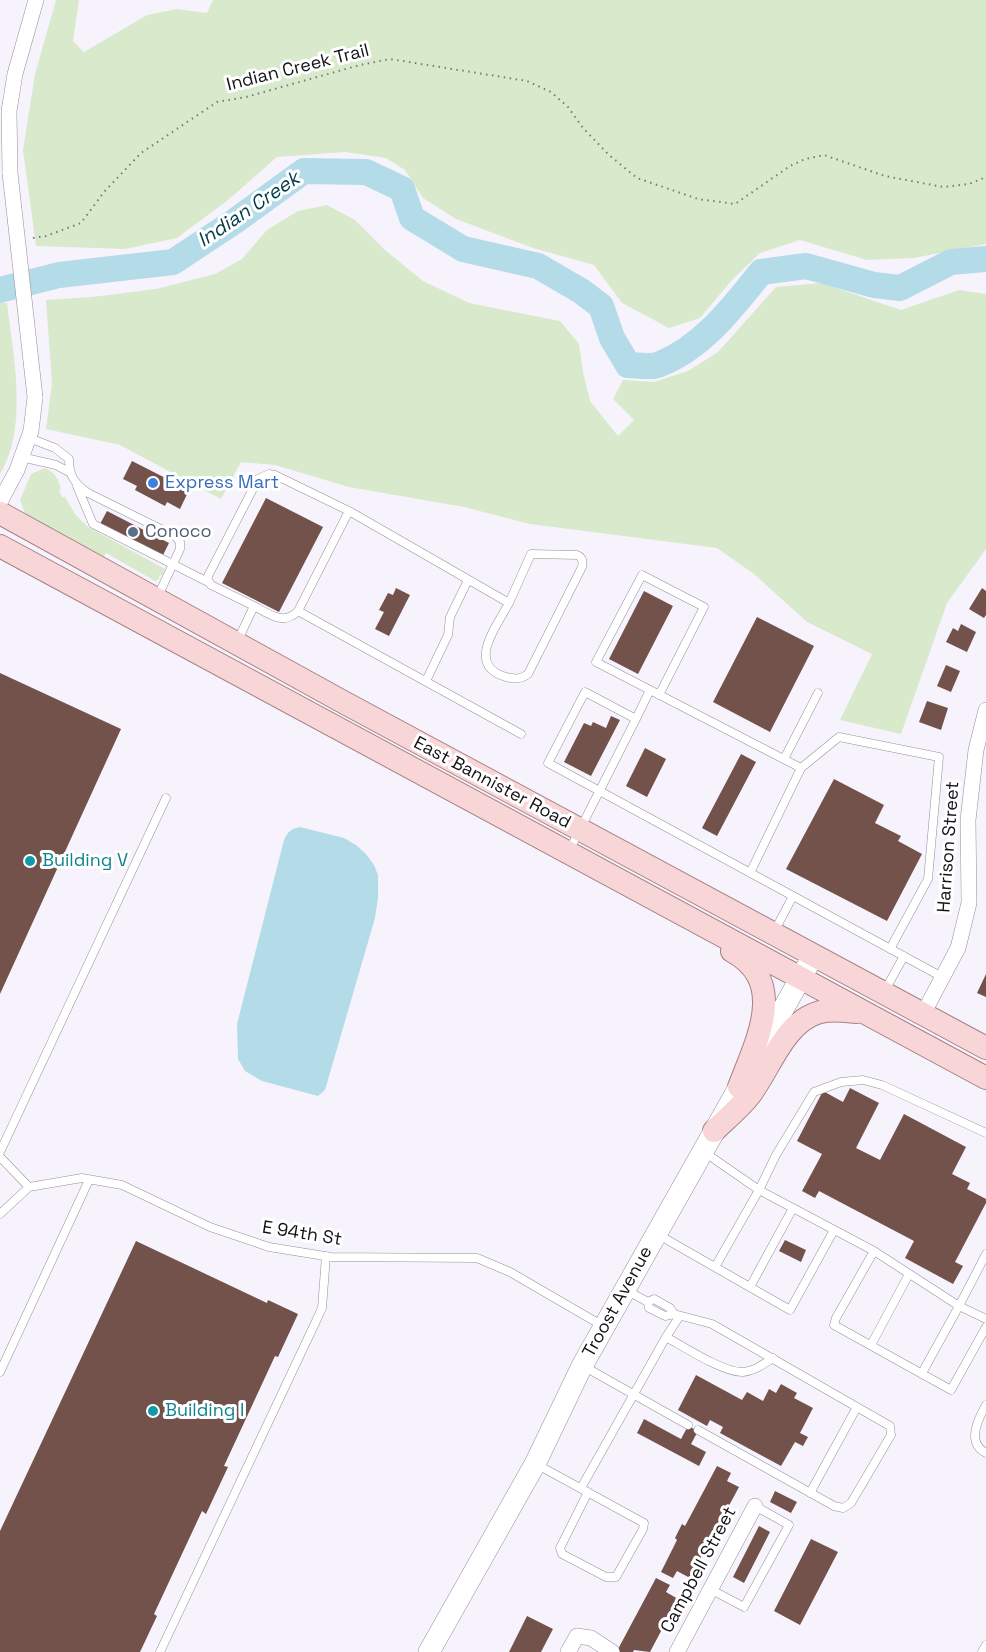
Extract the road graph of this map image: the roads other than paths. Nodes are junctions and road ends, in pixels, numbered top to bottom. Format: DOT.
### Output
graph roads {
  1 [pos="36,0"];
  2 [pos="29,438"];
  3 [pos="21,457"];
  4 [pos="69,472"];
  5 [pos="76,485"];
  6 [pos="0,502"];
  7 [pos="349,511"];
  8 [pos="0,513"];
  9 [pos="0,546"];
  10 [pos="172,564"];
  11 [pos="468,580"];
  12 [pos="208,582"];
  13 [pos="156,599"];
  14 [pos="509,603"];
  15 [pos="254,606"];
  16 [pos="298,611"];
  17 [pos="236,643"];
  18 [pos="426,681"];
  19 [pos="650,690"];
  20 [pos="818,693"];
  21 [pos="659,694"];
  22 [pos="986,710"];
  23 [pos="636,719"];
  24 [pos="521,734"];
  25 [pos="784,759"];
  26 [pos="801,768"];
  27 [pos="599,791"];
  28 [pos="166,798"];
  29 [pos="579,830"];
  30 [pos="568,853"];
  31 [pos="750,873"];
  32 [pos="620,880"];
  33 [pos="793,896"];
  34 [pos="773,935"];
  35 [pos="890,949"];
  36 [pos="813,956"];
  37 [pos="904,956"];
  38 [pos="800,978"];
  39 [pos="944,978"];
  40 [pos="884,993"];
  41 [pos="863,1012"];
  42 [pos="923,1014"];
  43 [pos="986,1048"];
  44 [pos="986,1078"];
  45 [pos="739,1087"];
  46 [pos="714,1131"];
  47 [pos="986,1132"];
  48 [pos="0,1152"];
  49 [pos="703,1152"];
  50 [pos="0,1156"];
  51 [pos="89,1179"];
  52 [pos="29,1188"];
  53 [pos="759,1190"];
  54 [pos="793,1208"];
  55 [pos="0,1214"];
  56 [pos="834,1230"];
  57 [pos="656,1234"];
  58 [pos="874,1251"];
  59 [pos="986,1254"];
  60 [pos="326,1256"];
  61 [pos="715,1267"];
  62 [pos="909,1274"];
  63 [pos="750,1287"];
  64 [pos="625,1290"];
  65 [pos="959,1306"];
  66 [pos="676,1315"];
  67 [pos="986,1319"];
  68 [pos="604,1326"];
  69 [pos="986,1327"];
  70 [pos="666,1337"];
  71 [pos="871,1345"];
  72 [pos="773,1358"];
  73 [pos="582,1366"];
  74 [pos="0,1372"];
  75 [pos="922,1373"];
  76 [pos="634,1395"];
  77 [pos="986,1405"];
  78 [pos="857,1407"];
  79 [pos="688,1425"];
  80 [pos="698,1430"];
  81 [pos="986,1453"];
  82 [pos="535,1464"];
  83 [pos="585,1490"];
  84 [pos="810,1492"];
  85 [pos="755,1506"];
  86 [pos="710,1589"];
  87 [pos="986,1645"];
  88 [pos="160,1652"];
  89 [pos="429,1652"];
  90 [pos="568,1652"];
  91 [pos="612,1652"];
  92 [pos="677,1652"];
  93 [pos="982,1652"];
  1 -- 2 [label="street, bridge"];
  2 -- 3 [label="street"];
  2 -- 4 [label="lane"];
  3 -- 4 [label="lane"];
  3 -- 6 [label="street"];
  4 -- 5 [label="lane"];
  5 -- 10 [label="lane"];
  5 -- 10 [label="lane"];
  7 -- 11 [label="lane"];
  7 -- 12 [label="lane"];
  7 -- 16 [label="lane"];
  8 -- 13 [label="main road, East Bannister Road"];
  9 -- 30 [label="main road, East Bannister Road"];
  10 -- 12 [label="lane"];
  10 -- 13 [label="lane"];
  11 -- 14 [label="lane"];
  11 -- 18 [label="lane"];
  12 -- 15 [label="lane"];
  13 -- 17 [label="main road, East Bannister Road"];
  14 -- 14 [label="lane"];
  15 -- 16 [label="lane"];
  15 -- 17 [label="lane"];
  16 -- 18 [label="lane"];
  17 -- 29 [label="main road, East Bannister Road"];
  18 -- 24 [label="lane"];
  19 -- 21 [label="lane"];
  19 -- 21 [label="lane"];
  19 -- 23 [label="lane"];
  20 -- 25 [label="lane"];
  21 -- 25 [label="lane"];
  22 -- 39 [label="street, Harrison Street"];
  23 -- 27 [label="lane"];
  23 -- 27 [label="lane"];
  25 -- 26 [label="lane"];
  26 -- 31 [label="lane"];
  26 -- 35 [label="lane"];
  27 -- 29 [label="lane"];
  27 -- 31 [label="lane"];
  28 -- 48 [label="lane"];
  29 -- 30 [label="lane"];
  29 -- 34 [label="main road, East Bannister Road"];
  30 -- 32 [label="main road, East Bannister Road"];
  31 -- 33 [label="lane"];
  32 -- 38 [label="main road, East Bannister Road"];
  32 -- 45 [label="main road"];
  33 -- 34 [label="lane"];
  33 -- 35 [label="lane"];
  34 -- 36 [label="main road, East Bannister Road"];
  35 -- 37 [label="lane"];
  36 -- 38 [label="main road, Troost Avenue"];
  36 -- 40 [label="main road, East Bannister Road"];
  37 -- 39 [label="lane"];
  37 -- 40 [label="lane"];
  38 -- 41 [label="main road, East Bannister Road"];
  38 -- 45 [label="main road, Troost Avenue"];
  39 -- 42 [label="street, Harrison Street"];
  40 -- 42 [label="main road, East Bannister Road"];
  41 -- 44 [label="main road, East Bannister Road"];
  41 -- 46 [label="main road"];
  42 -- 43 [label="main road, East Bannister Road"];
  45 -- 46 [label="main road, Troost Avenue"];
  46 -- 49 [label="main road, Troost Avenue"];
  47 -- 53 [label="lane"];
  49 -- 53 [label="lane"];
  49 -- 57 [label="main road, Troost Avenue"];
  50 -- 52 [label="lane"];
  51 -- 52 [label="lane, E 94th St"];
  51 -- 60 [label="lane, E 94th St"];
  51 -- 74 [label="lane"];
  52 -- 55 [label="lane"];
  53 -- 54 [label="lane"];
  53 -- 61 [label="lane"];
  54 -- 56 [label="lane"];
  54 -- 63 [label="lane"];
  56 -- 58 [label="lane"];
  56 -- 63 [label="lane"];
  57 -- 61 [label="lane"];
  57 -- 64 [label="main road, Troost Avenue"];
  58 -- 62 [label="lane"];
  58 -- 71 [label="lane"];
  59 -- 65 [label="lane"];
  60 -- 68 [label="lane, E 94th St"];
  60 -- 88 [label="lane"];
  61 -- 63 [label="lane"];
  62 -- 65 [label="lane"];
  62 -- 71 [label="lane"];
  64 -- 66 [label="lane"];
  64 -- 68 [label="main road, Troost Avenue"];
  65 -- 67 [label="lane"];
  65 -- 75 [label="lane"];
  66 -- 70 [label="lane"];
  66 -- 72 [label="lane"];
  68 -- 73 [label="main road, Troost Avenue"];
  69 -- 75 [label="lane"];
  70 -- 72 [label="lane"];
  70 -- 76 [label="lane"];
  71 -- 75 [label="lane"];
  72 -- 78 [label="lane"];
  73 -- 76 [label="lane"];
  73 -- 82 [label="main road, Troost Avenue"];
  76 -- 79 [label="lane"];
  76 -- 83 [label="lane"];
  77 -- 81 [label="lane"];
  78 -- 84 [label="lane"];
  78 -- 84 [label="lane"];
  80 -- 84 [label="lane"];
  82 -- 83 [label="lane"];
  82 -- 89 [label="main road, Troost Avenue"];
  83 -- 83 [label="lane"];
  85 -- 86 [label="street, Campbell Street"];
  85 -- 86 [label="lane"];
  86 -- 92 [label="street, Campbell Street"];
  87 -- 93 [label="lane"];
  90 -- 91 [label="street"];
}
